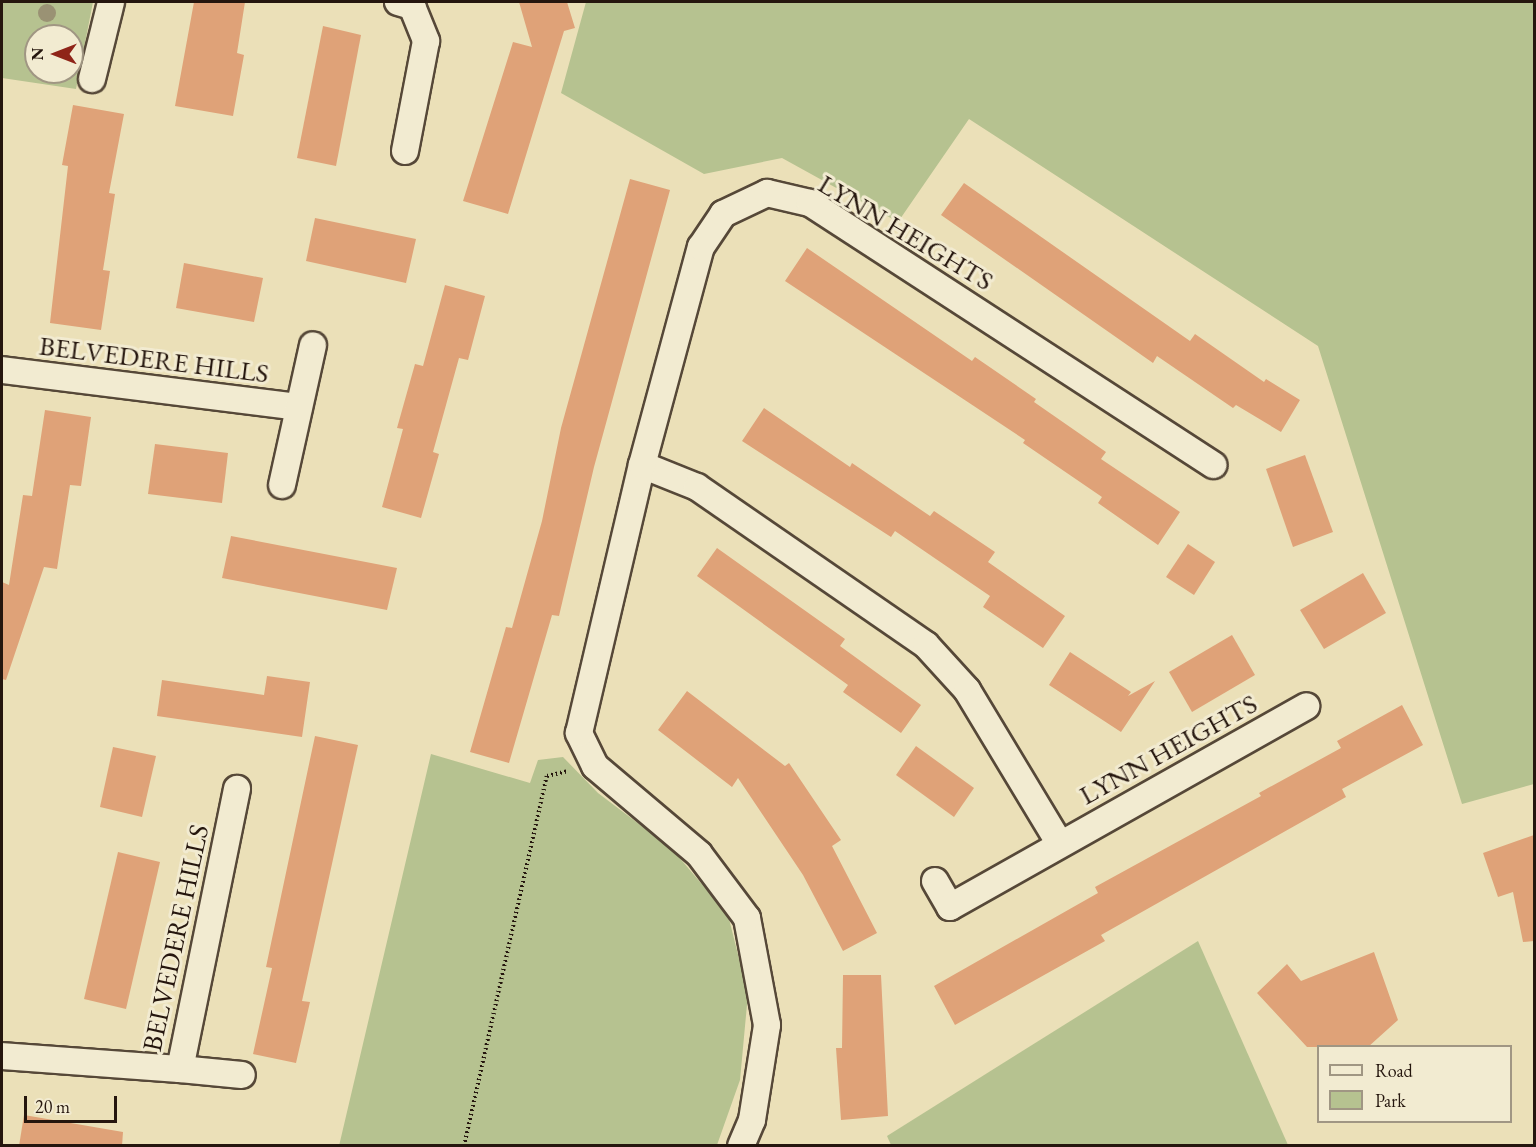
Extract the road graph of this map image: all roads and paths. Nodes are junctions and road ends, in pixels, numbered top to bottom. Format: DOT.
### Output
graph roads {
  1 [pos="111,2"];
  2 [pos="399,2"];
  3 [pos="92,79"];
  4 [pos="405,151"];
  5 [pos="313,345"];
  6 [pos="2,370"];
  7 [pos="299,407"];
  8 [pos="642,465"];
  9 [pos="1213,465"];
  10 [pos="282,485"];
  11 [pos="1306,706"];
  12 [pos="595,766"];
  13 [pos="237,789"];
  14 [pos="1060,844"];
  15 [pos="935,881"];
  16 [pos="2,1056"];
  17 [pos="180,1069"];
  18 [pos="242,1074"];
  19 [pos="465,1146"];
  20 [pos="741,1146"];
  1 -- 3 [label="street"];
  2 -- 4 [label="street"];
  5 -- 7 [label="street, BELVEDERE HILLS"];
  6 -- 7 [label="street, BELVEDERE HILLS"];
  7 -- 10 [label="street, BELVEDERE HILLS"];
  8 -- 9 [label="street, LYNN HEIGHTS"];
  8 -- 12 [label="street, LYNN HEIGHTS"];
  8 -- 14 [label="street"];
  11 -- 14 [label="street, LYNN HEIGHTS"];
  12 -- 19 [label="path"];
  12 -- 20 [label="street, LYNN HEIGHTS"];
  13 -- 17 [label="street, BELVEDERE HILLS"];
  14 -- 15 [label="street, LYNN HEIGHTS"];
  16 -- 17 [label="street, BELVEDERE HILLS"];
  17 -- 18 [label="street"];
}
